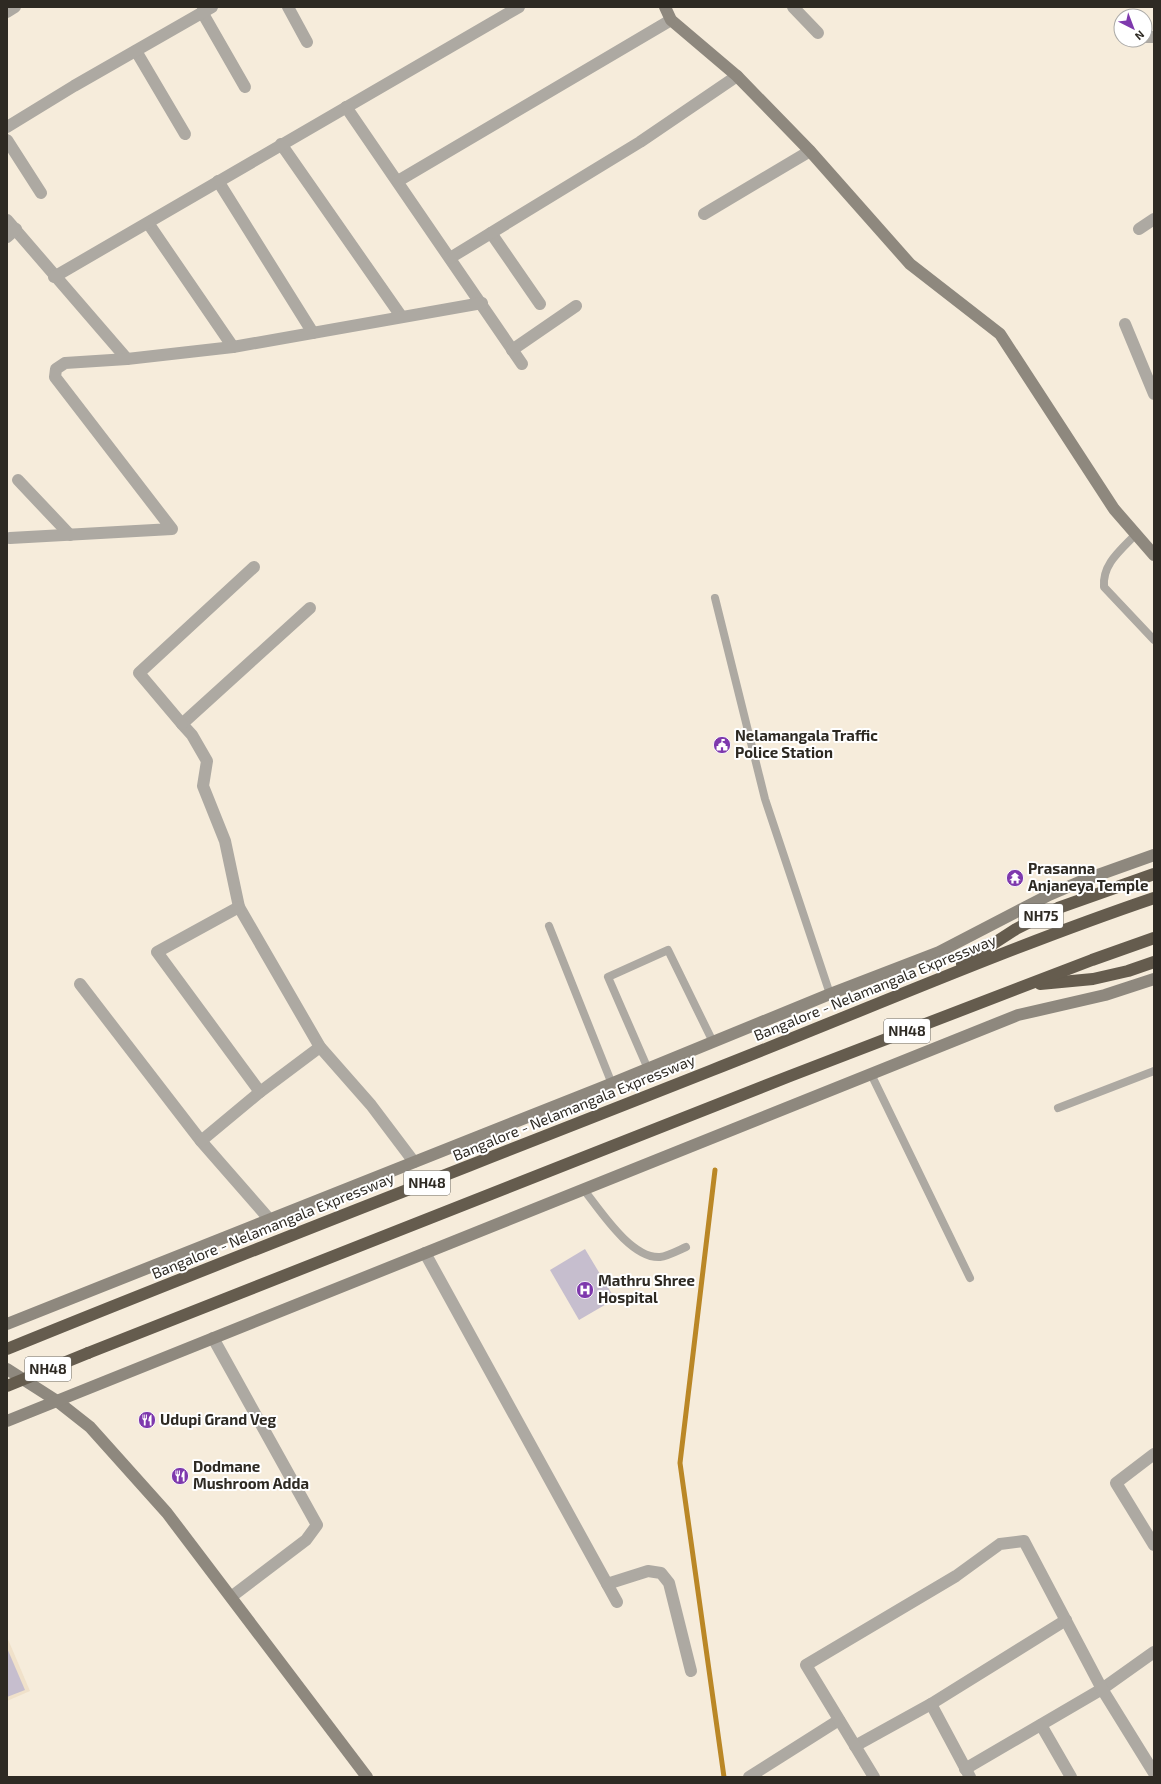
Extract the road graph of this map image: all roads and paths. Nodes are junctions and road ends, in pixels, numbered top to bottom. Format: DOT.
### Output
graph roads {
  1 [pos="15,7"];
  2 [pos="288,7"];
  3 [pos="519,7"];
  4 [pos="665,7"];
  5 [pos="793,7"];
  6 [pos="207,10"];
  7 [pos="7,12"];
  8 [pos="671,20"];
  9 [pos="818,33"];
  10 [pos="307,42"];
  11 [pos="136,51"];
  12 [pos="737,76"];
  13 [pos="245,87"];
  14 [pos="346,107"];
  15 [pos="7,127"];
  16 [pos="185,134"];
  17 [pos="7,140"];
  18 [pos="281,144"];
  19 [pos="810,151"];
  20 [pos="218,181"];
  21 [pos="398,181"];
  22 [pos="41,193"];
  23 [pos="704,214"];
  24 [pos="1154,219"];
  25 [pos="7,220"];
  26 [pos="148,223"];
  27 [pos="1139,228"];
  28 [pos="12,233"];
  29 [pos="491,233"];
  30 [pos="450,258"];
  31 [pos="54,277"];
  32 [pos="482,303"];
  33 [pos="540,304"];
  34 [pos="576,306"];
  35 [pos="401,316"];
  36 [pos="1125,324"];
  37 [pos="313,333"];
  38 [pos="233,347"];
  39 [pos="512,350"];
  40 [pos="127,359"];
  41 [pos="522,364"];
  42 [pos="1154,394"];
  43 [pos="18,480"];
  44 [pos="1136,534"];
  45 [pos="70,535"];
  46 [pos="10,538"];
  47 [pos="1154,555"];
  48 [pos="254,567"];
  49 [pos="715,598"];
  50 [pos="310,608"];
  51 [pos="1154,640"];
  52 [pos="182,724"];
  53 [pos="1154,855"];
  54 [pos="1154,874"];
  55 [pos="1154,898"];
  56 [pos="239,907"];
  57 [pos="550,926"];
  58 [pos="1154,938"];
  59 [pos="1154,962"];
  60 [pos="939,979"];
  61 [pos="1154,979"];
  62 [pos="80,984"];
  63 [pos="1025,985"];
  64 [pos="830,994"];
  65 [pos="713,1042"];
  66 [pos="320,1047"];
  67 [pos="648,1068"];
  68 [pos="1154,1071"];
  69 [pos="871,1074"];
  70 [pos="612,1084"];
  71 [pos="260,1092"];
  72 [pos="1058,1108"];
  73 [pos="201,1141"];
  74 [pos="414,1162"];
  75 [pos="584,1190"];
  76 [pos="270,1220"];
  77 [pos="686,1247"];
  78 [pos="425,1253"];
  79 [pos="970,1278"];
  80 [pos="7,1324"];
  81 [pos="213,1338"];
  82 [pos="7,1349"];
  83 [pos="7,1370"];
  84 [pos="7,1386"];
  85 [pos="58,1401"];
  86 [pos="7,1421"];
  87 [pos="1154,1454"];
  88 [pos="1154,1545"];
  89 [pos="607,1584"];
  90 [pos="231,1597"];
  91 [pos="617,1602"];
  92 [pos="1066,1620"];
  93 [pos="1154,1652"];
  94 [pos="691,1671"];
  95 [pos="1102,1689"];
  96 [pos="931,1704"];
  97 [pos="839,1720"];
  98 [pos="1040,1725"];
  99 [pos="855,1746"];
  100 [pos="967,1773"];
  101 [pos="1154,1773"];
  102 [pos="368,1777"];
  103 [pos="749,1777"];
  104 [pos="874,1777"];
  105 [pos="1071,1777"];
  1 -- 7 [label="street"];
  2 -- 10 [label="street"];
  3 -- 14 [label="street"];
  4 -- 8 [label="street"];
  5 -- 9 [label="street"];
  6 -- 11 [label="street"];
  6 -- 13 [label="street"];
  8 -- 12 [label="street"];
  8 -- 21 [label="street"];
  11 -- 15 [label="street"];
  11 -- 16 [label="street"];
  12 -- 19 [label="street"];
  12 -- 29 [label="street"];
  14 -- 18 [label="street"];
  14 -- 21 [label="street"];
  17 -- 22 [label="street"];
  18 -- 20 [label="street"];
  18 -- 35 [label="street"];
  19 -- 23 [label="street"];
  19 -- 44 [label="street"];
  20 -- 26 [label="street"];
  20 -- 37 [label="street"];
  21 -- 30 [label="street"];
  24 -- 27 [label="street"];
  25 -- 28 [label="street"];
  26 -- 31 [label="street"];
  26 -- 38 [label="street"];
  28 -- 31 [label="street"];
  29 -- 30 [label="street"];
  29 -- 33 [label="street"];
  30 -- 32 [label="street"];
  31 -- 40 [label="street"];
  32 -- 35 [label="street"];
  32 -- 39 [label="street"];
  34 -- 39 [label="street"];
  35 -- 37 [label="street"];
  36 -- 42 [label="street"];
  37 -- 38 [label="street"];
  38 -- 40 [label="street"];
  39 -- 41 [label="street"];
  40 -- 45 [label="street"];
  43 -- 45 [label="street"];
  44 -- 47 [label="street"];
  44 -- 51 [label="lane"];
  45 -- 46 [label="street"];
  48 -- 52 [label="street"];
  49 -- 64 [label="lane"];
  50 -- 52 [label="street"];
  52 -- 56 [label="street"];
  53 -- 64 [label="street"];
  54 -- 60 [label="highway, NH75"];
  55 -- 60 [label="highway, Bangalore - Nelamangala Expressway / NH48"];
  56 -- 66 [label="street"];
  56 -- 71 [label="street"];
  57 -- 70 [label="lane"];
  58 -- 63 [label="highway, NH48"];
  59 -- 63 [label="highway"];
  60 -- 82 [label="highway, Bangalore - Nelamangala Expressway / NH48"];
  61 -- 69 [label="street"];
  62 -- 73 [label="street"];
  63 -- 84 [label="highway, NH48, bridge"];
  64 -- 65 [label="street"];
  65 -- 67 [label="street"];
  65 -- 67 [label="lane"];
  66 -- 71 [label="street"];
  66 -- 74 [label="street"];
  67 -- 70 [label="street"];
  68 -- 72 [label="lane"];
  69 -- 75 [label="street"];
  69 -- 79 [label="lane"];
  70 -- 74 [label="street"];
  71 -- 73 [label="street"];
  73 -- 76 [label="street"];
  74 -- 76 [label="street"];
  75 -- 77 [label="lane"];
  75 -- 78 [label="street"];
  76 -- 80 [label="street"];
  78 -- 81 [label="street"];
  78 -- 89 [label="street"];
  81 -- 85 [label="street"];
  81 -- 90 [label="street"];
  83 -- 85 [label="street"];
  85 -- 86 [label="street"];
  85 -- 90 [label="street"];
  87 -- 88 [label="street"];
  89 -- 91 [label="street"];
  89 -- 94 [label="street"];
  90 -- 102 [label="street"];
  92 -- 95 [label="street"];
  92 -- 96 [label="street"];
  92 -- 97 [label="street"];
  93 -- 95 [label="street"];
  95 -- 98 [label="street"];
  95 -- 101 [label="street"];
  96 -- 99 [label="street"];
  96 -- 100 [label="street"];
  97 -- 99 [label="street"];
  97 -- 103 [label="street"];
  98 -- 100 [label="street"];
  98 -- 105 [label="street"];
  99 -- 104 [label="street"];
}
